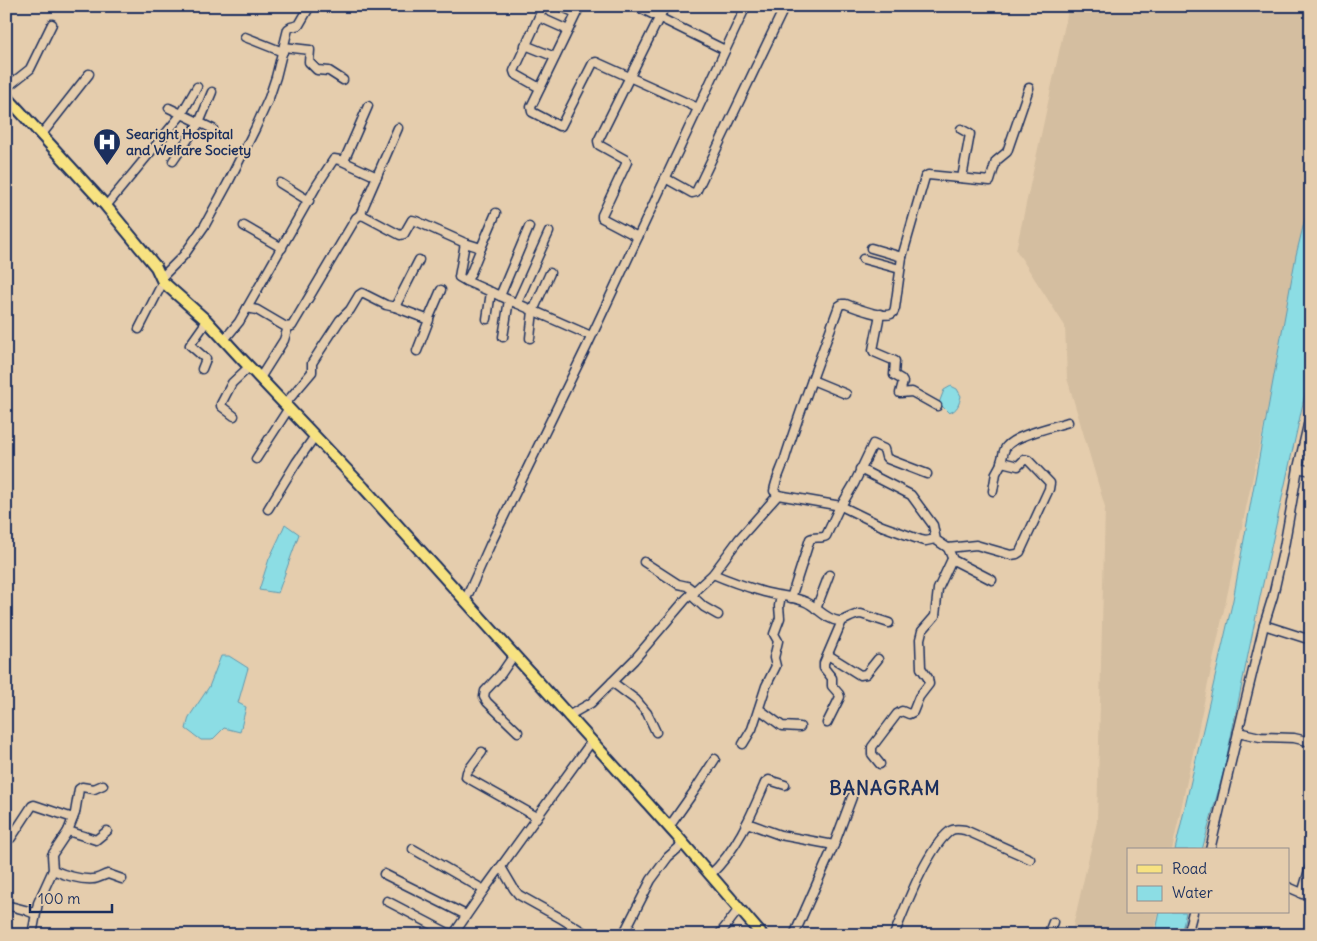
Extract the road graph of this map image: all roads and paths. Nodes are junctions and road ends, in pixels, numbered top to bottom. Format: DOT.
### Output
graph roads {
  1 [pos="310,6"];
  2 [pos="544,6"];
  3 [pos="560,6"];
  4 [pos="636,6"];
  5 [pos="665,6"];
  6 [pos="746,6"];
  7 [pos="785,6"];
  8 [pos="578,10"];
  9 [pos="539,17"];
  10 [pos="660,18"];
  11 [pos="52,24"];
  12 [pos="568,30"];
  13 [pos="245,38"];
  14 [pos="525,45"];
  15 [pos="283,49"];
  16 [pos="725,50"];
  17 [pos="555,57"];
  18 [pos="89,74"];
  19 [pos="629,77"];
  20 [pos="343,80"];
  21 [pos="197,87"];
  22 [pos="6,88"];
  23 [pos="540,88"];
  24 [pos="1029,88"];
  25 [pos="212,92"];
  26 [pos="6,96"];
  27 [pos="368,106"];
  28 [pos="169,108"];
  29 [pos="698,108"];
  30 [pos="181,115"];
  31 [pos="198,122"];
  32 [pos="398,128"];
  33 [pos="213,129"];
  34 [pos="961,129"];
  35 [pos="42,134"];
  36 [pos="173,161"];
  37 [pos="344,161"];
  38 [pos="377,177"];
  39 [pos="665,178"];
  40 [pos="962,178"];
  41 [pos="280,183"];
  42 [pos="309,201"];
  43 [pos="106,206"];
  44 [pos="496,214"];
  45 [pos="360,215"];
  46 [pos="244,226"];
  47 [pos="530,226"];
  48 [pos="548,232"];
  49 [pos="638,237"];
  50 [pos="465,243"];
  51 [pos="282,248"];
  52 [pos="481,248"];
  53 [pos="871,248"];
  54 [pos="902,257"];
  55 [pos="863,259"];
  56 [pos="419,260"];
  57 [pos="900,269"];
  58 [pos="550,273"];
  59 [pos="163,280"];
  60 [pos="466,281"];
  61 [pos="441,290"];
  62 [pos="491,292"];
  63 [pos="500,296"];
  64 [pos="509,300"];
  65 [pos="517,303"];
  66 [pos="395,307"];
  67 [pos="247,308"];
  68 [pos="533,311"];
  69 [pos="880,314"];
  70 [pos="487,319"];
  71 [pos="428,320"];
  72 [pos="207,321"];
  73 [pos="288,327"];
  74 [pos="139,329"];
  75 [pos="591,336"];
  76 [pos="503,337"];
  77 [pos="530,338"];
  78 [pos="224,340"];
  79 [pos="417,351"];
  80 [pos="249,367"];
  81 [pos="202,369"];
  82 [pos="260,378"];
  83 [pos="812,380"];
  84 [pos="846,394"];
  85 [pos="287,406"];
  86 [pos="937,406"];
  87 [pos="1311,412"];
  88 [pos="234,416"];
  89 [pos="1068,422"];
  90 [pos="315,436"];
  91 [pos="256,459"];
  92 [pos="1002,462"];
  93 [pos="1298,468"];
  94 [pos="860,469"];
  95 [pos="1311,471"];
  96 [pos="927,474"];
  97 [pos="994,491"];
  98 [pos="778,495"];
  99 [pos="841,506"];
  100 [pos="268,509"];
  101 [pos="935,539"];
  102 [pos="948,548"];
  103 [pos="952,559"];
  104 [pos="644,562"];
  105 [pos="713,574"];
  106 [pos="829,575"];
  107 [pos="992,580"];
  108 [pos="693,593"];
  109 [pos="781,596"];
  110 [pos="791,598"];
  111 [pos="465,601"];
  112 [pos="816,609"];
  113 [pos="718,615"];
  114 [pos="842,621"];
  115 [pos="889,623"];
  116 [pos="1264,625"];
  117 [pos="1311,640"];
  118 [pos="514,655"];
  119 [pos="828,655"];
  120 [pos="878,658"];
  121 [pos="612,682"];
  122 [pos="759,708"];
  123 [pos="568,716"];
  124 [pos="827,723"];
  125 [pos="800,728"];
  126 [pos="518,732"];
  127 [pos="656,732"];
  128 [pos="1238,732"];
  129 [pos="592,741"];
  130 [pos="1311,742"];
  131 [pos="744,744"];
  132 [pos="482,752"];
  133 [pos="715,759"];
  134 [pos="880,764"];
  135 [pos="103,785"];
  136 [pos="786,785"];
  137 [pos="852,797"];
  138 [pos="537,817"];
  139 [pos="73,818"];
  140 [pos="747,823"];
  141 [pos="669,827"];
  142 [pos="68,831"];
  143 [pos="107,831"];
  144 [pos="11,838"];
  145 [pos="683,844"];
  146 [pos="834,846"];
  147 [pos="1210,848"];
  148 [pos="413,849"];
  149 [pos="1030,859"];
  150 [pos="1311,862"];
  151 [pos="501,867"];
  152 [pos="53,870"];
  153 [pos="384,874"];
  154 [pos="710,876"];
  155 [pos="122,879"];
  156 [pos="1290,888"];
  157 [pos="484,890"];
  158 [pos="1302,894"];
  159 [pos="1311,897"];
  160 [pos="387,901"];
  161 [pos="6,905"];
  162 [pos="740,909"];
  163 [pos="35,914"];
  164 [pos="1192,914"];
  165 [pos="466,915"];
  166 [pos="1053,922"];
  167 [pos="32,935"];
  168 [pos="453,935"];
  169 [pos="588,935"];
  170 [pos="623,935"];
  171 [pos="719,935"];
  172 [pos="762,935"];
  173 [pos="794,935"];
  174 [pos="894,935"];
  175 [pos="1048,935"];
  176 [pos="1187,935"];
  1 -- 15 [label="street"];
  2 -- 9 [label="street"];
  3 -- 8 [label="street"];
  4 -- 10 [label="street"];
  5 -- 10 [label="street"];
  6 -- 16 [label="street"];
  7 -- 39 [label="street"];
  8 -- 12 [label="street"];
  9 -- 12 [label="street"];
  9 -- 14 [label="street"];
  10 -- 16 [label="street"];
  10 -- 19 [label="street"];
  11 -- 22 [label="street"];
  12 -- 17 [label="street"];
  13 -- 15 [label="street"];
  14 -- 17 [label="street"];
  14 -- 23 [label="street"];
  15 -- 20 [label="street"];
  15 -- 59 [label="street"];
  16 -- 29 [label="street"];
  17 -- 23 [label="street"];
  18 -- 35 [label="street"];
  19 -- 23 [label="street"];
  19 -- 29 [label="street"];
  19 -- 49 [label="street"];
  21 -- 30 [label="street"];
  24 -- 40 [label="street"];
  25 -- 31 [label="street"];
  26 -- 35 [label="main road"];
  27 -- 37 [label="street"];
  28 -- 30 [label="street"];
  29 -- 39 [label="street"];
  30 -- 31 [label="street"];
  30 -- 43 [label="street"];
  31 -- 33 [label="street"];
  31 -- 36 [label="street"];
  32 -- 38 [label="street"];
  34 -- 40 [label="street"];
  35 -- 43 [label="main road"];
  37 -- 38 [label="street"];
  37 -- 42 [label="street"];
  38 -- 45 [label="street"];
  39 -- 49 [label="street"];
  40 -- 54 [label="street"];
  41 -- 42 [label="street"];
  42 -- 51 [label="street"];
  43 -- 59 [label="main road"];
  44 -- 52 [label="street"];
  45 -- 50 [label="street"];
  45 -- 73 [label="street"];
  46 -- 51 [label="street"];
  47 -- 63 [label="street"];
  48 -- 65 [label="street"];
  49 -- 75 [label="street"];
  50 -- 52 [label="street"];
  50 -- 60 [label="street"];
  51 -- 67 [label="street"];
  52 -- 60 [label="street"];
  53 -- 54 [label="street"];
  54 -- 57 [label="street"];
  55 -- 57 [label="street"];
  56 -- 66 [label="street"];
  57 -- 69 [label="street"];
  58 -- 68 [label="street"];
  59 -- 72 [label="main road"];
  59 -- 74 [label="street"];
  60 -- 62 [label="street"];
  61 -- 71 [label="street"];
  62 -- 63 [label="street"];
  62 -- 70 [label="street"];
  63 -- 64 [label="street"];
  64 -- 65 [label="street"];
  64 -- 76 [label="street"];
  65 -- 68 [label="street"];
  66 -- 71 [label="street"];
  66 -- 85 [label="street"];
  67 -- 73 [label="street"];
  67 -- 78 [label="street"];
  68 -- 75 [label="street"];
  68 -- 77 [label="street"];
  69 -- 83 [label="street"];
  69 -- 86 [label="street"];
  71 -- 79 [label="street"];
  72 -- 78 [label="main road"];
  72 -- 81 [label="street"];
  73 -- 82 [label="street"];
  75 -- 111 [label="street"];
  78 -- 80 [label="main road"];
  80 -- 82 [label="main road"];
  80 -- 88 [label="street"];
  82 -- 85 [label="main road"];
  83 -- 84 [label="street"];
  83 -- 98 [label="street"];
  85 -- 90 [label="main road"];
  85 -- 91 [label="street"];
  87 -- 93 [label="street"];
  89 -- 92 [label="street"];
  90 -- 100 [label="street"];
  90 -- 111 [label="main road"];
  92 -- 97 [label="street"];
  92 -- 102 [label="street"];
  93 -- 95 [label="street"];
  93 -- 116 [label="street"];
  94 -- 96 [label="street"];
  94 -- 99 [label="street"];
  94 -- 101 [label="street"];
  98 -- 99 [label="street"];
  98 -- 105 [label="street"];
  99 -- 101 [label="street"];
  99 -- 110 [label="street"];
  101 -- 102 [label="street"];
  102 -- 103 [label="street"];
  103 -- 107 [label="street"];
  103 -- 134 [label="street"];
  104 -- 108 [label="street"];
  105 -- 108 [label="street"];
  105 -- 109 [label="street"];
  106 -- 112 [label="street"];
  108 -- 113 [label="street"];
  108 -- 121 [label="street"];
  109 -- 110 [label="street"];
  109 -- 122 [label="street"];
  110 -- 112 [label="street"];
  111 -- 118 [label="main road"];
  112 -- 114 [label="street"];
  114 -- 115 [label="street"];
  114 -- 119 [label="street"];
  116 -- 117 [label="street"];
  116 -- 128 [label="street"];
  118 -- 123 [label="main road"];
  118 -- 126 [label="street"];
  119 -- 120 [label="street"];
  119 -- 124 [label="street"];
  121 -- 123 [label="street"];
  121 -- 127 [label="street"];
  122 -- 125 [label="street"];
  122 -- 131 [label="street"];
  123 -- 129 [label="main road"];
  128 -- 130 [label="street"];
  128 -- 147 [label="street"];
  129 -- 138 [label="street"];
  129 -- 141 [label="main road"];
  132 -- 138 [label="street"];
  133 -- 141 [label="street"];
  135 -- 139 [label="street"];
  136 -- 140 [label="street"];
  137 -- 146 [label="street"];
  138 -- 151 [label="street"];
  139 -- 142 [label="street"];
  139 -- 144 [label="street"];
  140 -- 146 [label="street"];
  140 -- 154 [label="street"];
  141 -- 145 [label="main road"];
  142 -- 143 [label="street"];
  142 -- 152 [label="street"];
  145 -- 154 [label="main road"];
  145 -- 170 [label="street"];
  146 -- 173 [label="street"];
  148 -- 157 [label="street"];
  149 -- 174 [label="street"];
  150 -- 158 [label="street"];
  151 -- 157 [label="street"];
  151 -- 169 [label="street"];
  152 -- 155 [label="street"];
  152 -- 163 [label="street"];
  153 -- 165 [label="street"];
  154 -- 162 [label="main road"];
  156 -- 158 [label="street"];
  157 -- 165 [label="street"];
  158 -- 159 [label="street"];
  160 -- 168 [label="street"];
  161 -- 163 [label="street"];
  162 -- 171 [label="street"];
  162 -- 172 [label="main road"];
  163 -- 167 [label="street"];
  164 -- 176 [label="street"];
  165 -- 168 [label="street"];
  166 -- 175 [label="street"];
}
